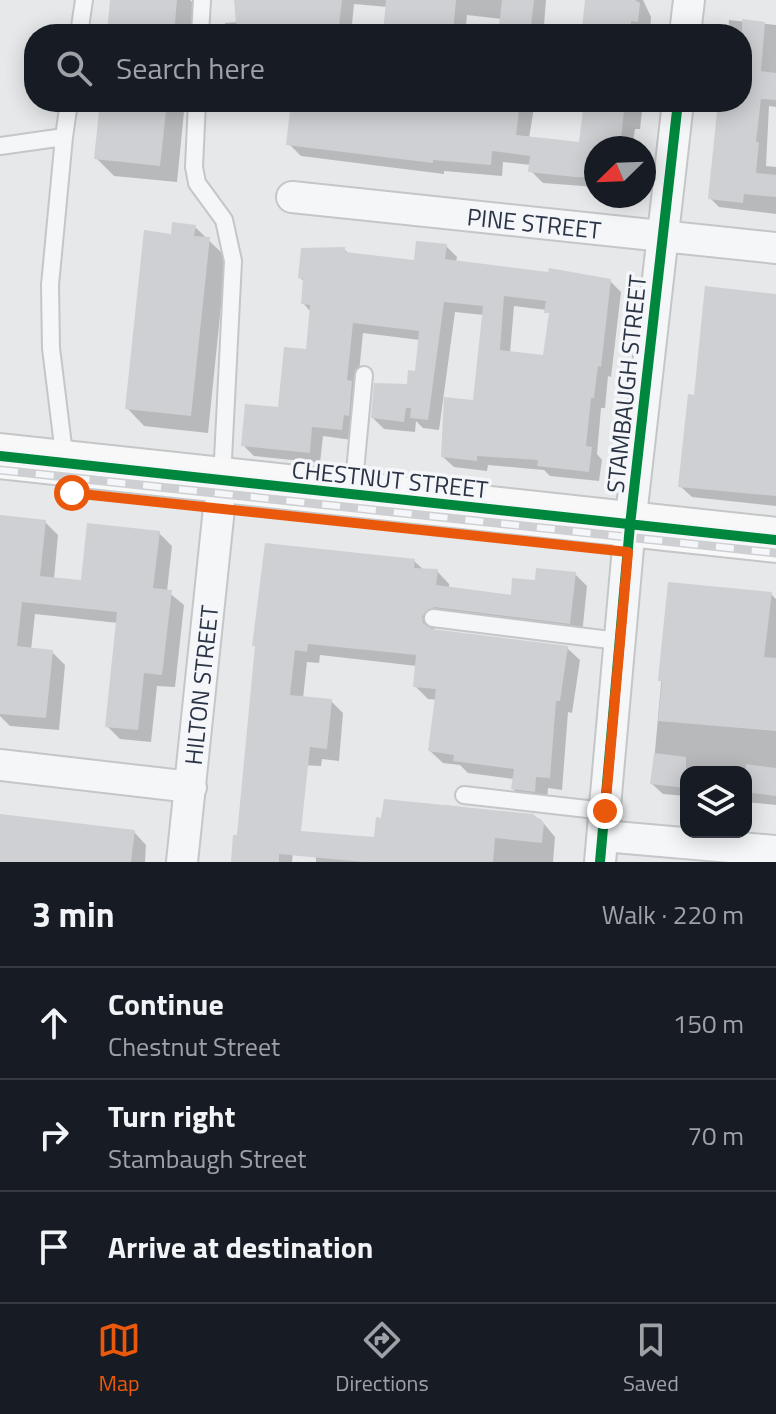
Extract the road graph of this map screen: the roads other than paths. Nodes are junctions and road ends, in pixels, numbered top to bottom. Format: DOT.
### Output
graph roads {
  1 [pos="84,0"];
  2 [pos="202,0"];
  3 [pos="689,0"];
  4 [pos="80,24"];
  5 [pos="201,24"];
  6 [pos="686,24"];
  7 [pos="68,112"];
  8 [pos="197,112"];
  9 [pos="677,112"];
  10 [pos="64,137"];
  11 [pos="0,146"];
  12 [pos="292,197"];
  13 [pos="662,236"];
  14 [pos="776,248"];
  15 [pos="364,375"];
  16 [pos="0,456"];
  17 [pos="65,463"];
  18 [pos="0,485"];
  19 [pos="220,494"];
  20 [pos="352,495"];
  21 [pos="629,538"];
  22 [pos="776,540"];
  23 [pos="776,567"];
  24 [pos="433,618"];
  25 [pos="618,641"];
  26 [pos="0,765"];
  27 [pos="191,787"];
  28 [pos="464,795"];
  29 [pos="603,836"];
  30 [pos="776,851"];
  31 [pos="182,862"];
  1 -- 4 [label="lane"];
  2 -- 5 [label="lane"];
  3 -- 6 [label="street"];
  7 -- 10 [label="lane"];
  8 -- 19 [label="lane"];
  9 -- 13 [label="street, STAMBAUGH STREET"];
  10 -- 11 [label="lane"];
  10 -- 17 [label="lane"];
  12 -- 13 [label="street, PINE STREET"];
  13 -- 14 [label="street, PINE STREET"];
  13 -- 21 [label="street, STAMBAUGH STREET"];
  15 -- 20 [label="lane"];
  16 -- 17 [label="street, CHESTNUT STREET"];
  17 -- 19 [label="street, CHESTNUT STREET"];
  18 -- 19 [label="street, CHESTNUT STREET"];
  19 -- 20 [label="street, CHESTNUT STREET"];
  19 -- 21 [label="street, CHESTNUT STREET"];
  19 -- 27 [label="street, HILTON STREET"];
  20 -- 21 [label="street, CHESTNUT STREET"];
  21 -- 22 [label="street, CHESTNUT STREET"];
  21 -- 23 [label="street, CHESTNUT STREET"];
  21 -- 25 [label="street, STAMBAUGH STREET"];
  24 -- 25 [label="lane"];
  25 -- 29 [label="street, STAMBAUGH STREET"];
  26 -- 27 [label="street"];
  27 -- 31 [label="street, HILTON STREET"];
  28 -- 29 [label="lane"];
  29 -- 30 [label="street"];
}
